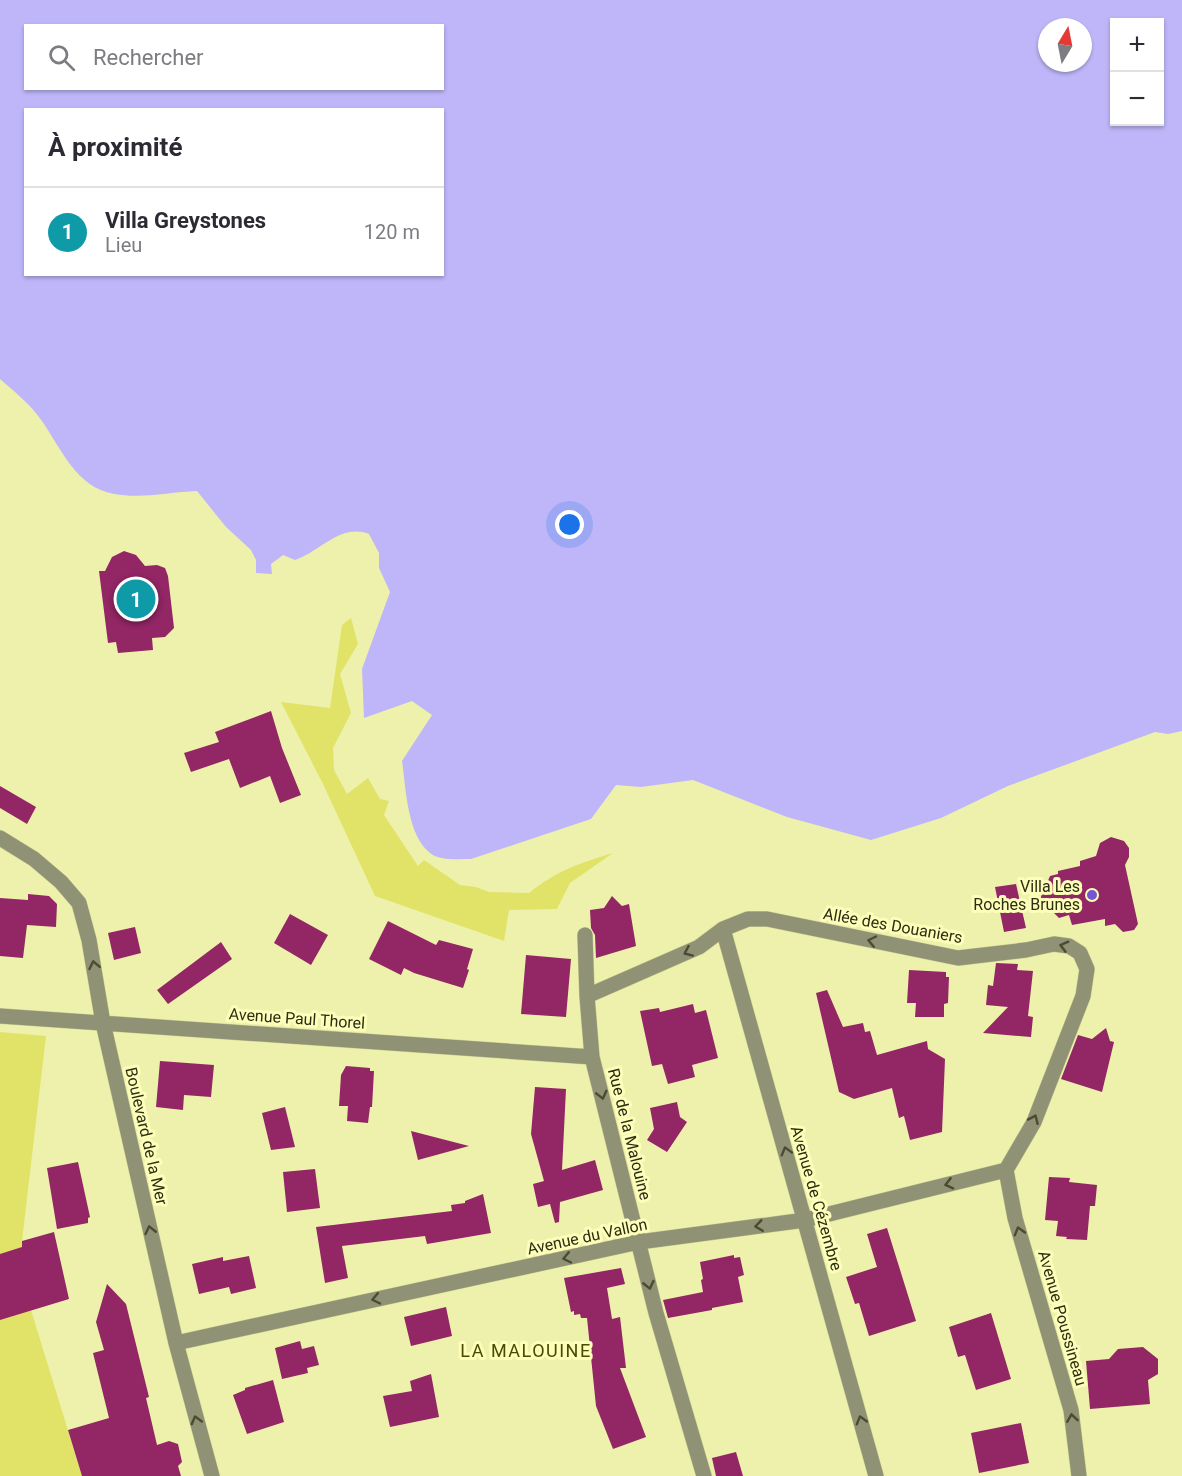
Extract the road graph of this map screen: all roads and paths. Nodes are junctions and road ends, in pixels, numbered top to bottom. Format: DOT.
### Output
graph roads {
  1 [pos="0,838"];
  2 [pos="723,929"];
  3 [pos="585,935"];
  4 [pos="587,996"];
  5 [pos="0,1016"];
  6 [pos="103,1023"];
  7 [pos="592,1057"];
  8 [pos="1006,1170"];
  9 [pos="805,1220"];
  10 [pos="639,1242"];
  11 [pos="176,1343"];
  12 [pos="212,1476"];
  13 [pos="704,1476"];
  14 [pos="876,1476"];
  15 [pos="1079,1476"];
  6 -- 1 [label="street, Boulevard de la Mer, one-way"];
  2 -- 4 [label="street, Allée des Douaniers, one-way"];
  8 -- 2 [label="street, Allée des Douaniers, one-way"];
  9 -- 2 [label="street, Avenue de Cézembre, one-way"];
  3 -- 4 [label="street, Rue de la Malouine"];
  4 -- 7 [label="street, Rue de la Malouine"];
  5 -- 6 [label="street, Avenue Paul Thorel"];
  6 -- 7 [label="street, Avenue Paul Thorel"];
  11 -- 6 [label="street, Boulevard de la Mer, one-way"];
  7 -- 10 [label="street, Rue de la Malouine, one-way"];
  8 -- 9 [label="street, Avenue du Vallon, one-way"];
  15 -- 8 [label="street, Avenue Poussineau, one-way"];
  9 -- 10 [label="street, Avenue du Vallon, one-way"];
  14 -- 9 [label="street, Avenue de Cézembre, one-way"];
  10 -- 11 [label="street, Avenue du Vallon, one-way"];
  10 -- 13 [label="street, Rue de la Malouine, one-way"];
  12 -- 11 [label="street, Boulevard de la Mer, one-way"];
}
